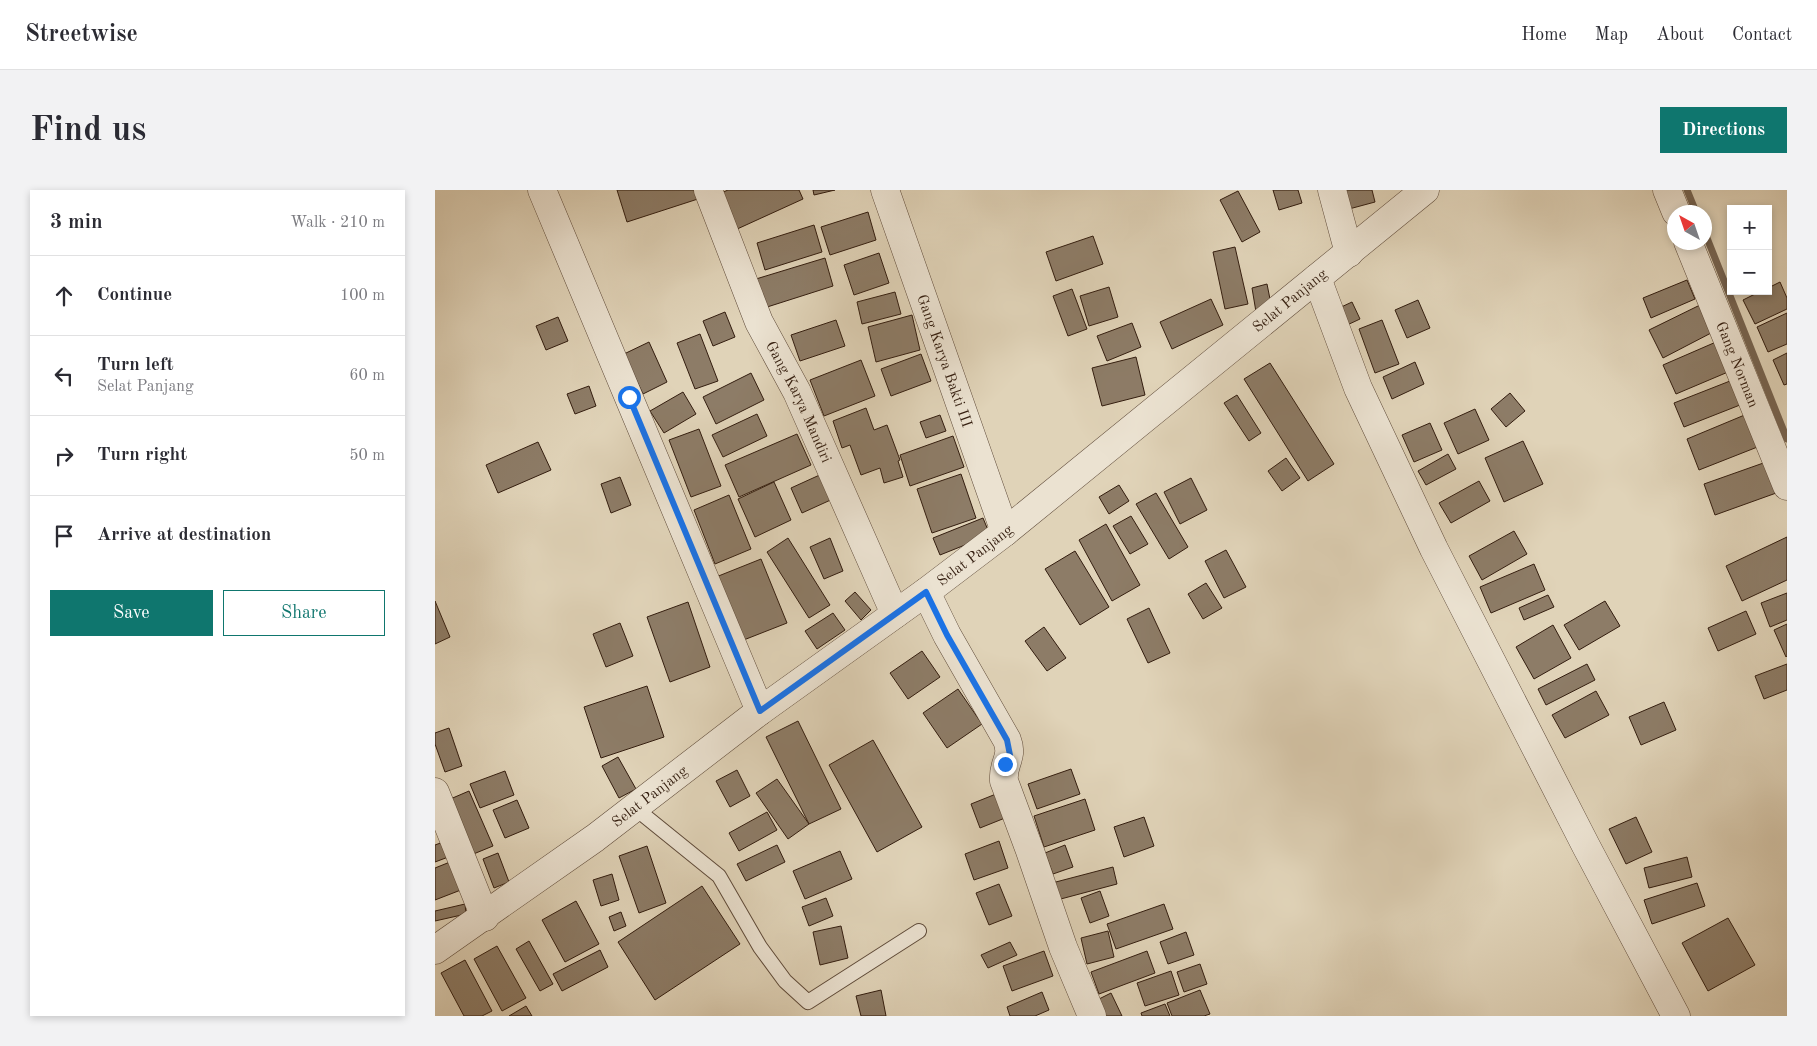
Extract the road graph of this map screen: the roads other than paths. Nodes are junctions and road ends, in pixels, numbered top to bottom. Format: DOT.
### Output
graph roads {
  1 [pos="543,190"];
  2 [pos="708,190"];
  3 [pos="885,190"];
  4 [pos="1331,190"];
  5 [pos="1425,190"];
  6 [pos="1667,190"];
  7 [pos="1673,205"];
  8 [pos="1691,250"];
  9 [pos="1349,253"];
  10 [pos="1317,278"];
  11 [pos="1787,486"];
  12 [pos="1005,532"];
  13 [pos="926,592"];
  14 [pos="895,614"];
  15 [pos="760,711"];
  16 [pos="435,792"];
  17 [pos="635,808"];
  18 [pos="485,917"];
  19 [pos="919,931"];
  20 [pos="435,950"];
  21 [pos="1092,1016"];
  22 [pos="1676,1016"];
  1 -- 15 [label="street"];
  2 -- 14 [label="street, Gang Karya Mandiri"];
  3 -- 12 [label="street, Gang Karya Bakti III"];
  4 -- 9 [label="street"];
  5 -- 9 [label="street, Selat Panjang"];
  6 -- 7 [label="street"];
  8 -- 11 [label="street, Gang Norman"];
  9 -- 10 [label="street, Selat Panjang"];
  10 -- 12 [label="street, Selat Panjang"];
  10 -- 22 [label="street"];
  12 -- 13 [label="street, Selat Panjang"];
  13 -- 14 [label="street, Selat Panjang"];
  13 -- 21 [label="street"];
  14 -- 15 [label="street, Selat Panjang"];
  15 -- 17 [label="street, Selat Panjang"];
  16 -- 18 [label="street"];
  17 -- 18 [label="street, Selat Panjang"];
  17 -- 19 [label="lane"];
  18 -- 20 [label="street, Selat Panjang"];
}
